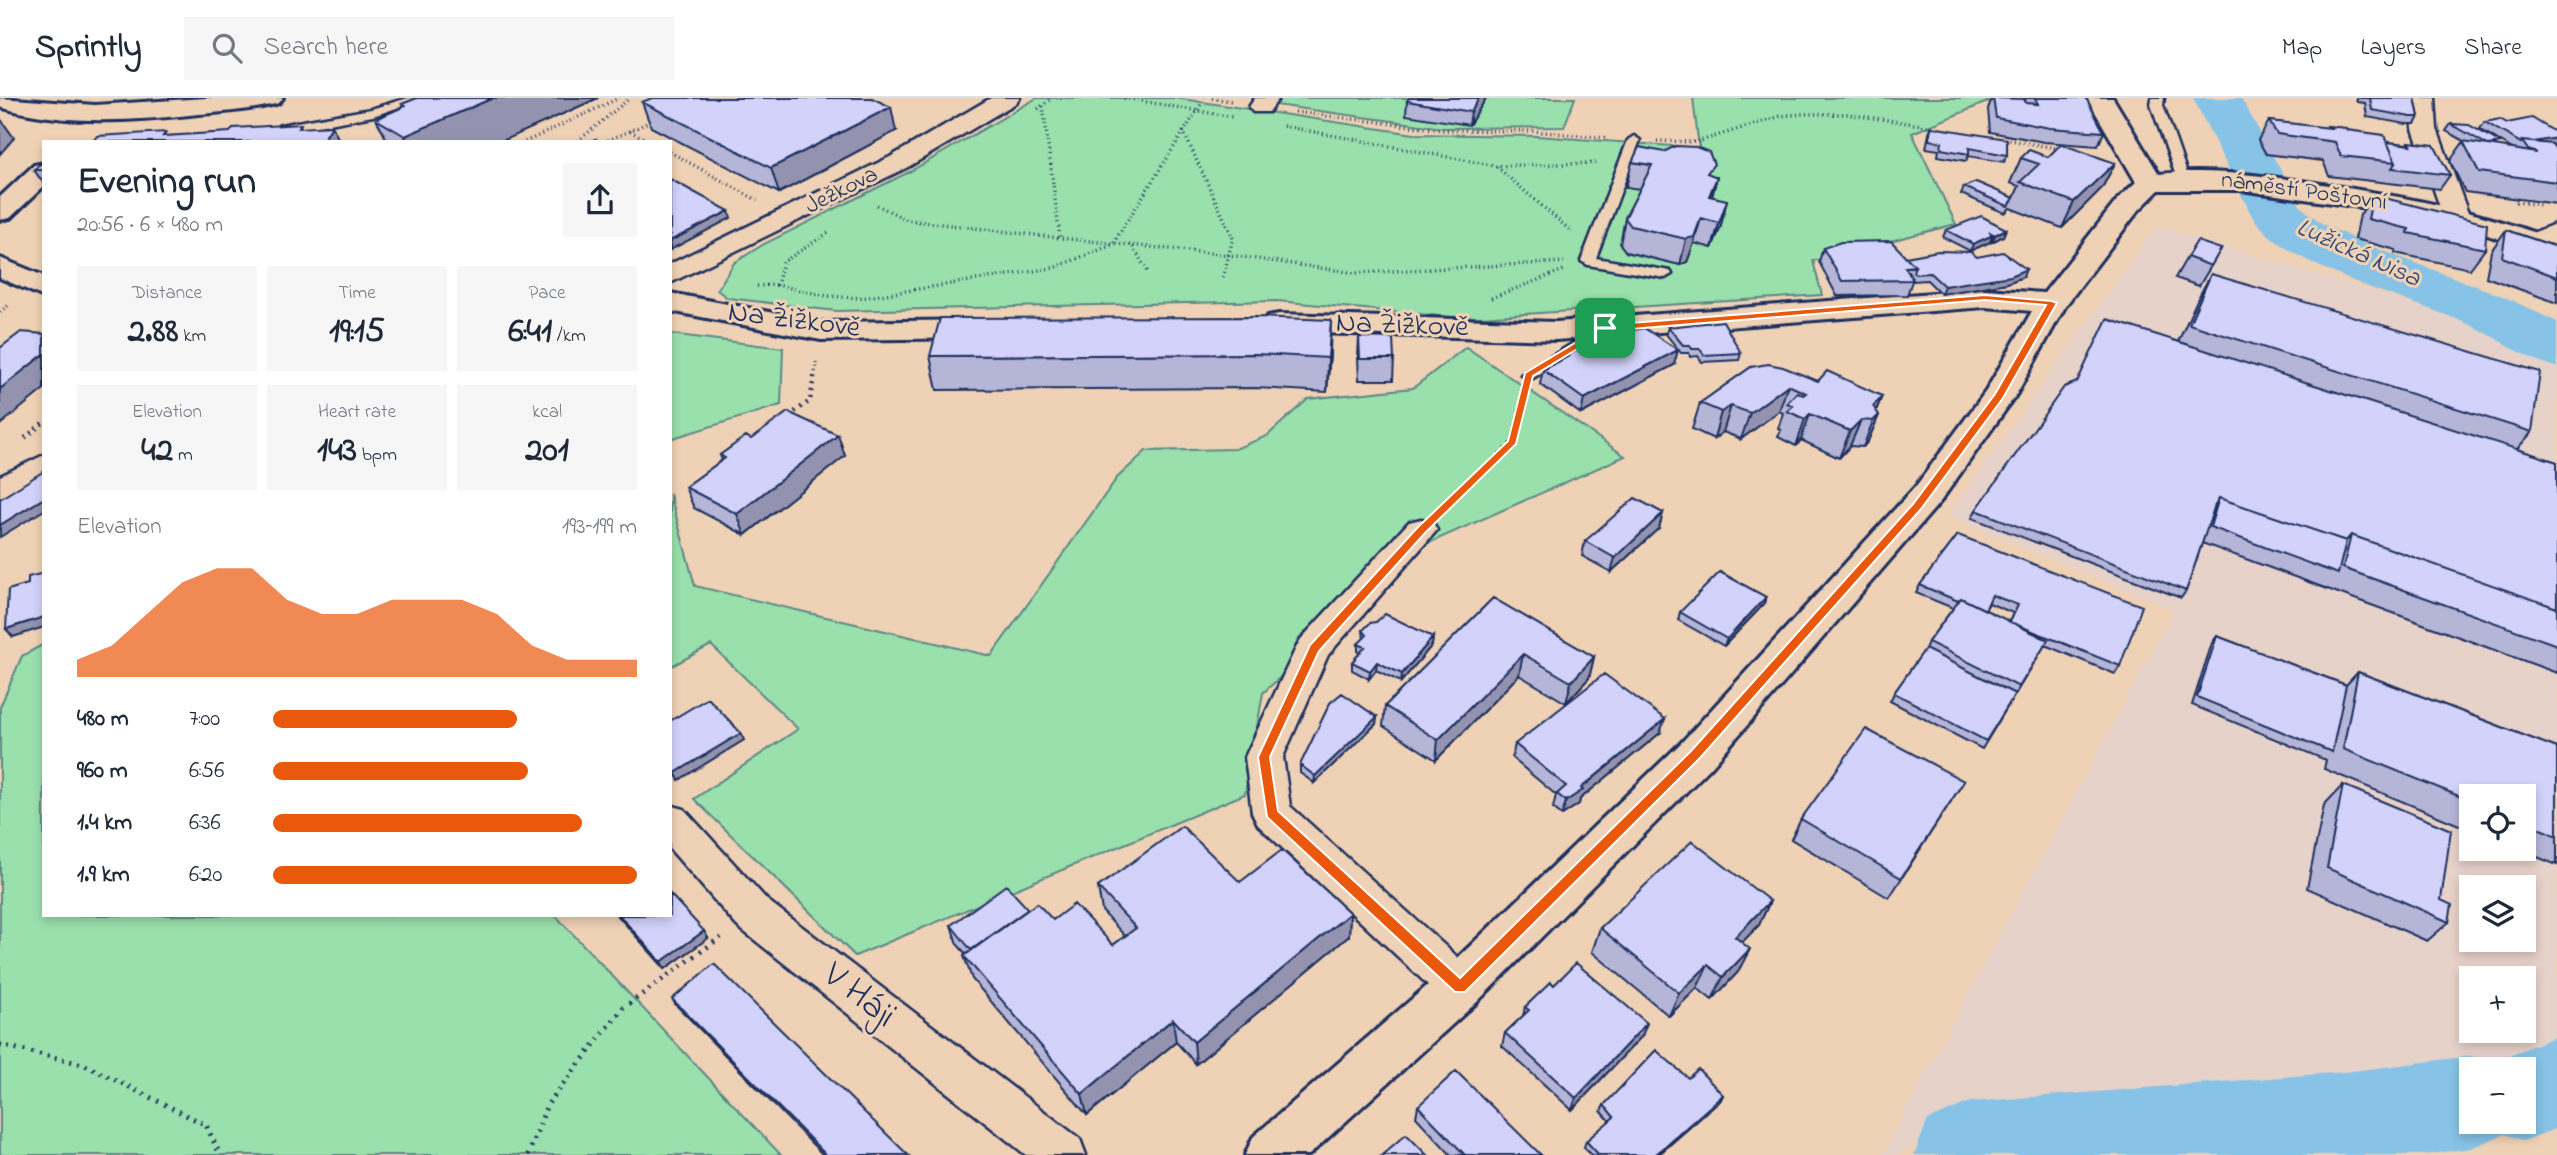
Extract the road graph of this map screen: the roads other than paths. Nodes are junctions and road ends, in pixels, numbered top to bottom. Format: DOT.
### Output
graph roads {
  1 [pos="270,98"];
  2 [pos="420,98"];
  3 [pos="1009,98"];
  4 [pos="2100,98"];
  5 [pos="2158,98"];
  6 [pos="2423,98"];
  7 [pos="0,99"];
  8 [pos="111,112"];
  9 [pos="269,132"];
  10 [pos="86,134"];
  11 [pos="1634,140"];
  12 [pos="42,173"];
  13 [pos="2183,179"];
  14 [pos="2151,183"];
  15 [pos="0,212"];
  16 [pos="2456,216"];
  17 [pos="2549,241"];
  18 [pos="1,269"];
  19 [pos="672,274"];
  20 [pos="1665,274"];
  21 [pos="42,287"];
  22 [pos="672,302"];
  23 [pos="2052,303"];
  24 [pos="1252,322"];
  25 [pos="1021,328"];
  26 [pos="1605,328"];
  27 [pos="1528,375"];
  28 [pos="42,466"];
  29 [pos="0,490"];
  30 [pos="1421,530"];
  31 [pos="672,823"];
  32 [pos="1460,987"];
  33 [pos="1063,1155"];
  34 [pos="1272,1155"];
  1 -- 8 [label="street"];
  2 -- 9 [label="lane"];
  3 -- 19 [label="street, Ježkova"];
  4 -- 14 [label="street"];
  5 -- 13 [label="lane"];
  6 -- 16 [label="street"];
  7 -- 8 [label="street"];
  8 -- 10 [label="street"];
  11 -- 20 [label="lane"];
  12 -- 15 [label="street"];
  13 -- 14 [label="street, náměstí Poštovní"];
  13 -- 16 [label="street, náměstí Poštovní"];
  14 -- 23 [label="street"];
  16 -- 17 [label="street, náměstí Poštovní"];
  18 -- 21 [label="street"];
  22 -- 25 [label="street, Na Žižkově"];
  23 -- 26 [label="street, Na Žižkově"];
  23 -- 32 [label="street"];
  24 -- 26 [label="street, Na Žižkově"];
  26 -- 27 [label="lane"];
  28 -- 29 [label="street"];
  30 -- 32 [label="street"];
  31 -- 33 [label="street, V Háji"];
  32 -- 34 [label="street"];
}
